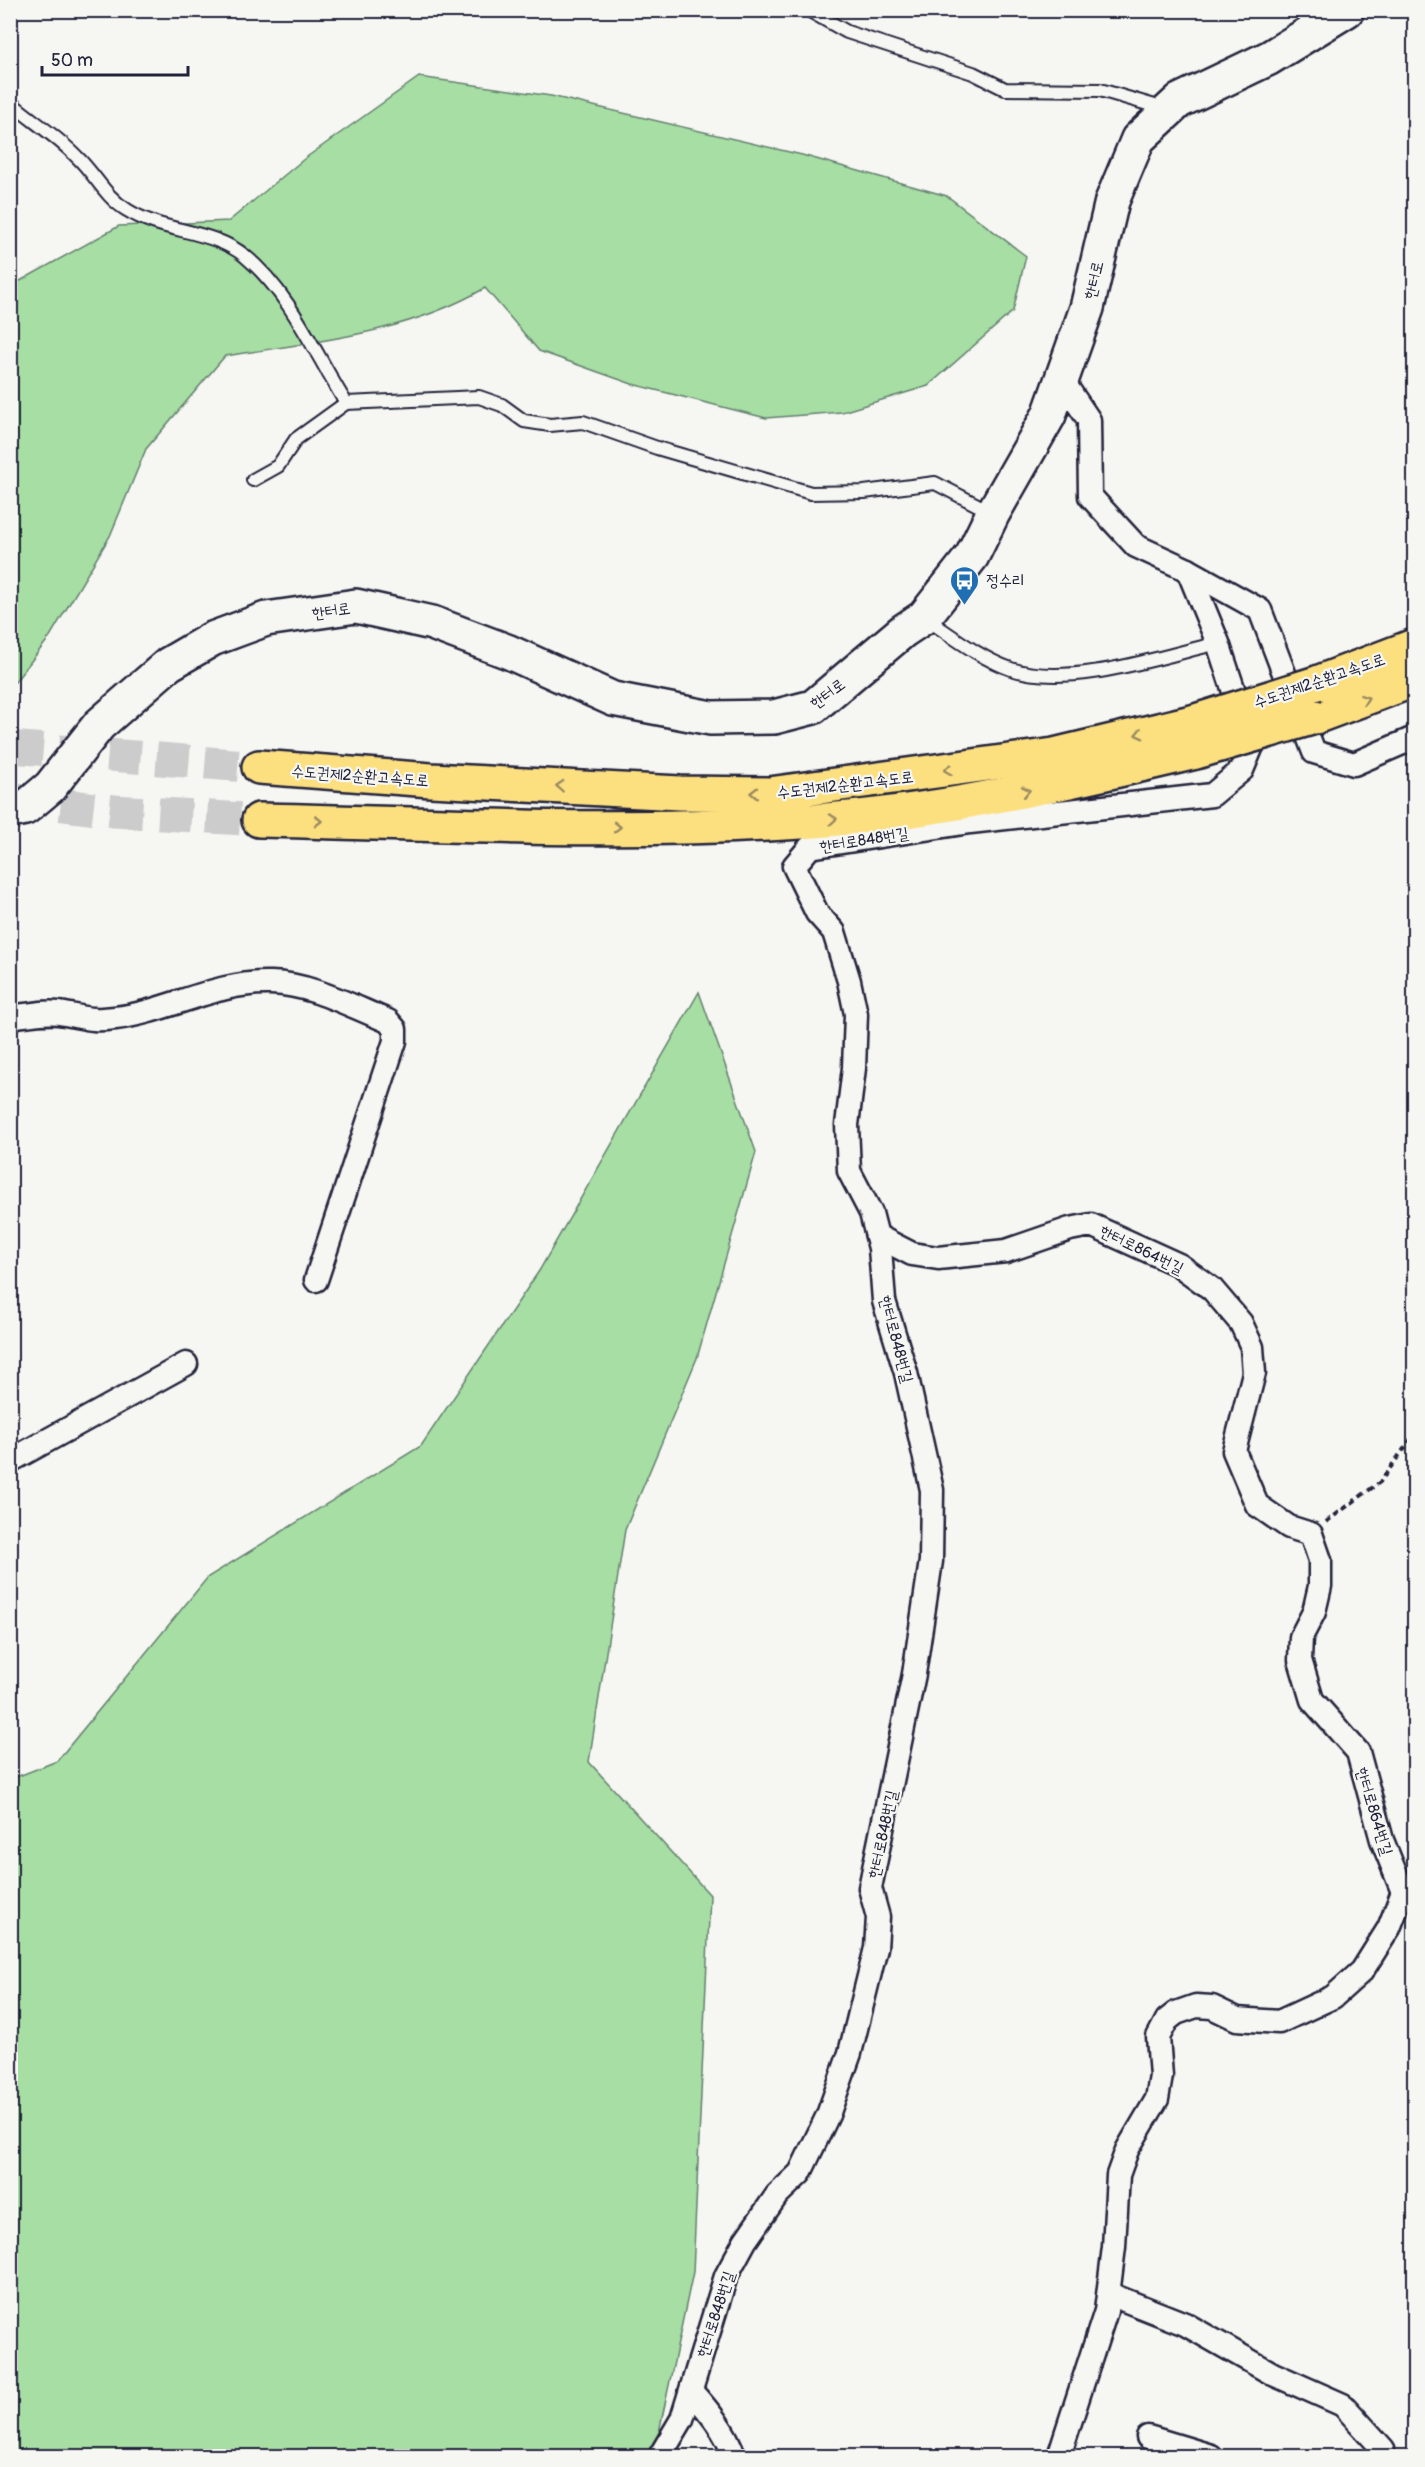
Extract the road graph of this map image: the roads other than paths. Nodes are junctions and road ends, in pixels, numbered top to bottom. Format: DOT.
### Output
graph roads {
  1 [pos="808,10"];
  2 [pos="1347,10"];
  3 [pos="10,102"];
  4 [pos="1169,110"];
  5 [pos="1062,380"];
  6 [pos="346,403"];
  7 [pos="254,480"];
  8 [pos="993,513"];
  9 [pos="1188,570"];
  10 [pos="924,617"];
  11 [pos="1218,643"];
  12 [pos="1414,646"];
  13 [pos="1414,680"];
  14 [pos="1196,736"];
  15 [pos="1414,738"];
  16 [pos="259,767"];
  17 [pos="15,817"];
  18 [pos="259,820"];
  19 [pos="10,1017"];
  20 [pos="877,1236"];
  21 [pos="316,1280"];
  22 [pos="186,1364"];
  23 [pos="10,1461"];
  24 [pos="1408,1895"];
  25 [pos="1108,2294"];
  26 [pos="691,2391"];
  27 [pos="1148,2437"];
  28 [pos="1383,2449"];
  29 [pos="660,2457"];
  30 [pos="734,2457"];
  31 [pos="1059,2457"];
  32 [pos="1211,2457"];
  1 -- 4 [label="lane"];
  2 -- 4 [label="main road, 한터로"];
  3 -- 6 [label="lane"];
  4 -- 5 [label="main road, 한터로"];
  5 -- 8 [label="main road, 한터로"];
  5 -- 9 [label="street"];
  6 -- 7 [label="lane"];
  6 -- 8 [label="lane"];
  8 -- 10 [label="main road, 한터로"];
  9 -- 11 [label="street, 한터로848번길"];
  9 -- 15 [label="street"];
  10 -- 11 [label="lane"];
  10 -- 17 [label="main road, 한터로"];
  11 -- 20 [label="street, 한터로848번길"];
  12 -- 14 [label="highway, 수도권제2순환고속도로, bridge"];
  14 -- 13 [label="highway, 수도권제2순환고속도로, one-way, bridge"];
  14 -- 16 [label="highway, 수도권제2순환고속도로, one-way"];
  18 -- 14 [label="highway, 수도권제2순환고속도로, one-way"];
  19 -- 21 [label="street"];
  20 -- 24 [label="street, 한터로864번길"];
  20 -- 26 [label="street, 한터로848번길"];
  22 -- 23 [label="street"];
  24 -- 25 [label="street"];
  25 -- 28 [label="street"];
  25 -- 31 [label="street"];
  26 -- 29 [label="street, 한터로848번길"];
  26 -- 30 [label="street"];
  27 -- 32 [label="street"];
}
